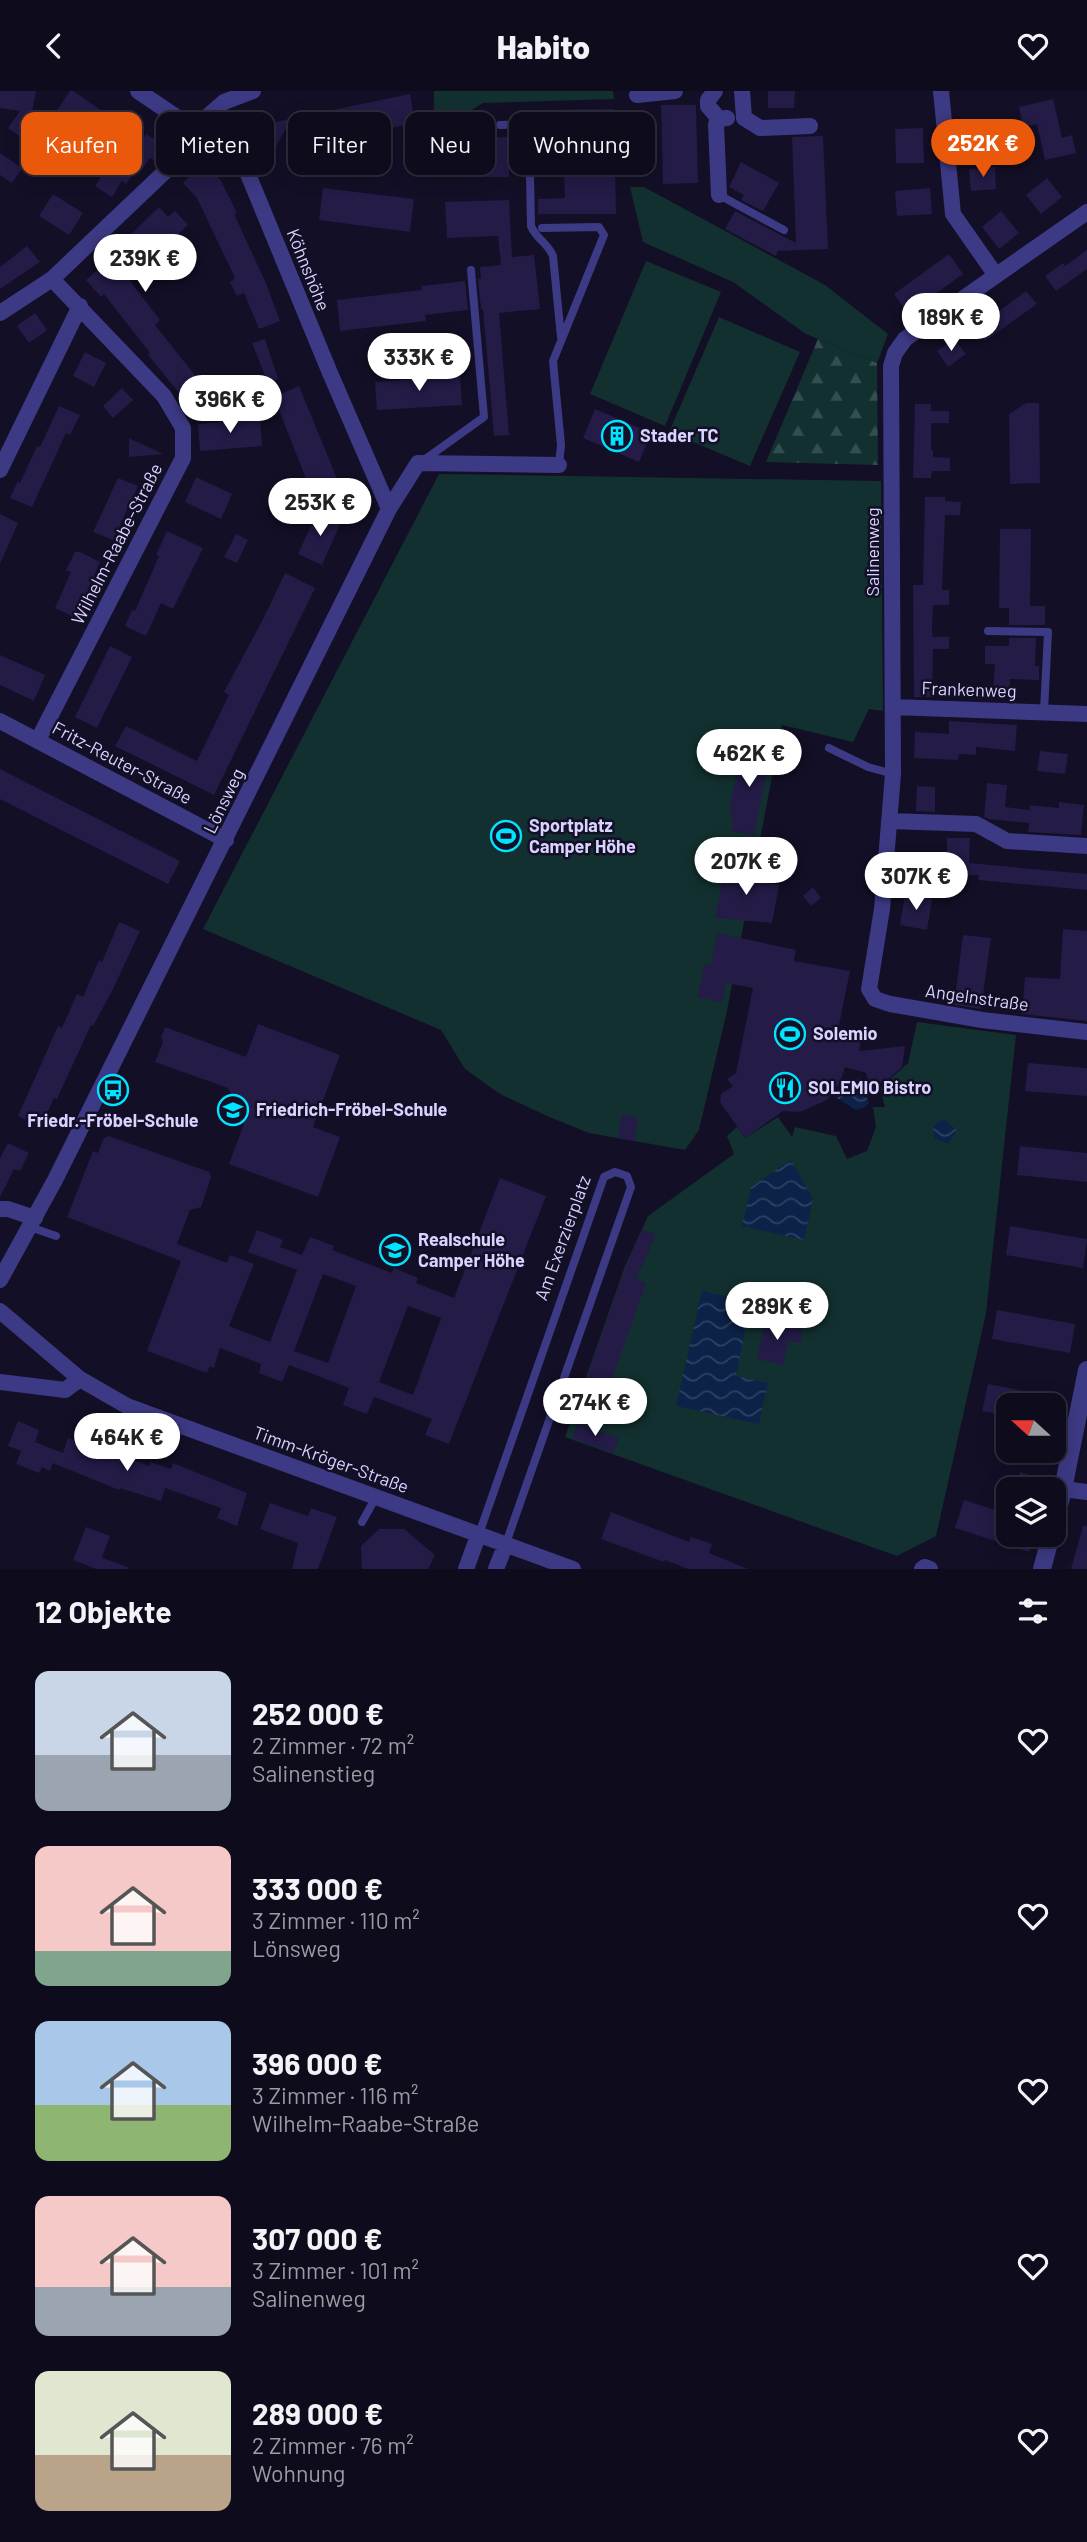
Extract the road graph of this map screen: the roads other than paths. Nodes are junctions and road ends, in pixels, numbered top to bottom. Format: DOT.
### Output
graph roads {
  1 [pos="138,91"];
  2 [pos="253,91"];
  3 [pos="675,91"];
  4 [pos="742,91"];
  5 [pos="941,91"];
  6 [pos="711,92"];
  7 [pos="637,95"];
  8 [pos="170,112"];
  9 [pos="212,112"];
  10 [pos="744,118"];
  11 [pos="719,119"];
  12 [pos="500,125"];
  13 [pos="810,126"];
  14 [pos="161,175"];
  15 [pos="248,175"];
  16 [pos="719,195"];
  17 [pos="1087,212"];
  18 [pos="542,228"];
  19 [pos="784,230"];
  20 [pos="471,270"];
  21 [pos="995,274"];
  22 [pos="52,279"];
  23 [pos="80,306"];
  24 [pos="0,313"];
  25 [pos="561,340"];
  26 [pos="418,463"];
  27 [pos="559,465"];
  28 [pos="0,470"];
  29 [pos="389,509"];
  30 [pos="988,631"];
  31 [pos="892,706"];
  32 [pos="1044,711"];
  33 [pos="1087,714"];
  34 [pos="0,720"];
  35 [pos="38,740"];
  36 [pos="829,748"];
  37 [pos="892,774"];
  38 [pos="890,821"];
  39 [pos="226,840"];
  40 [pos="1087,846"];
  41 [pos="869,989"];
  42 [pos="1087,1032"];
  43 [pos="0,1209"];
  44 [pos="32,1222"];
  45 [pos="56,1236"];
  46 [pos="0,1280"];
  47 [pos="0,1311"];
  48 [pos="1087,1370"];
  49 [pos="80,1379"];
  50 [pos="0,1382"];
  51 [pos="1065,1477"];
  52 [pos="1066,1489"];
  53 [pos="1087,1492"];
  54 [pos="376,1497"];
  55 [pos="362,1522"];
  56 [pos="478,1535"];
  57 [pos="505,1546"];
  58 [pos="1048,1547"];
  59 [pos="466,1569"];
  60 [pos="496,1569"];
  61 [pos="573,1569"];
  62 [pos="922,1569"];
  63 [pos="930,1569"];
  64 [pos="1042,1569"];
  1 -- 8 [label="street, Köhnshöhe"];
  2 -- 9 [label="street"];
  3 -- 7 [label="street"];
  4 -- 10 [label="street"];
  5 -- 21 [label="street"];
  6 -- 11 [label="street"];
  10 -- 11 [label="street"];
  10 -- 13 [label="street"];
  11 -- 16 [label="street"];
  12 -- 25 [label="lane"];
  14 -- 22 [label="street"];
  15 -- 29 [label="street, Köhnshöhe"];
  16 -- 19 [label="lane"];
  17 -- 21 [label="street, Salinenweg"];
  18 -- 25 [label="lane"];
  20 -- 26 [label="lane"];
  21 -- 31 [label="street, Salinenweg"];
  22 -- 23 [label="street, Wilhelm-Raabe-Straße"];
  22 -- 24 [label="street"];
  23 -- 28 [label="street"];
  23 -- 35 [label="street, Wilhelm-Raabe-Straße"];
  25 -- 27 [label="lane"];
  26 -- 27 [label="street"];
  26 -- 29 [label="street, Lönsweg"];
  29 -- 39 [label="street, Lönsweg"];
  30 -- 32 [label="lane"];
  31 -- 32 [label="street, Frankenweg"];
  31 -- 37 [label="street, Salinenweg"];
  32 -- 33 [label="street, Frankenweg"];
  34 -- 35 [label="street, Fritz-Reuter-Straße"];
  35 -- 39 [label="street, Fritz-Reuter-Straße"];
  36 -- 37 [label="lane"];
  37 -- 38 [label="street, Salinenweg"];
  38 -- 40 [label="street"];
  38 -- 41 [label="street, Salinenweg"];
  39 -- 44 [label="street, Lönsweg"];
  41 -- 42 [label="street, Angelnstraße"];
  43 -- 44 [label="street"];
  44 -- 45 [label="lane"];
  44 -- 46 [label="street, Lönsweg"];
  47 -- 49 [label="street, Timm-Kröger-Straße"];
  48 -- 51 [label="street"];
  49 -- 50 [label="street"];
  49 -- 54 [label="street, Timm-Kröger-Straße"];
  52 -- 53 [label="street"];
  54 -- 55 [label="lane"];
  54 -- 56 [label="street, Timm-Kröger-Straße"];
  56 -- 57 [label="street, Timm-Kröger-Straße"];
  56 -- 57 [label="lane, Am Exerzierplatz"];
  56 -- 59 [label="street, Am Exerzierplatz"];
  57 -- 60 [label="street, Am Exerzierplatz"];
  57 -- 61 [label="street, Timm-Kröger-Straße"];
  58 -- 64 [label="street"];
  62 -- 63 [label="street"];
}
